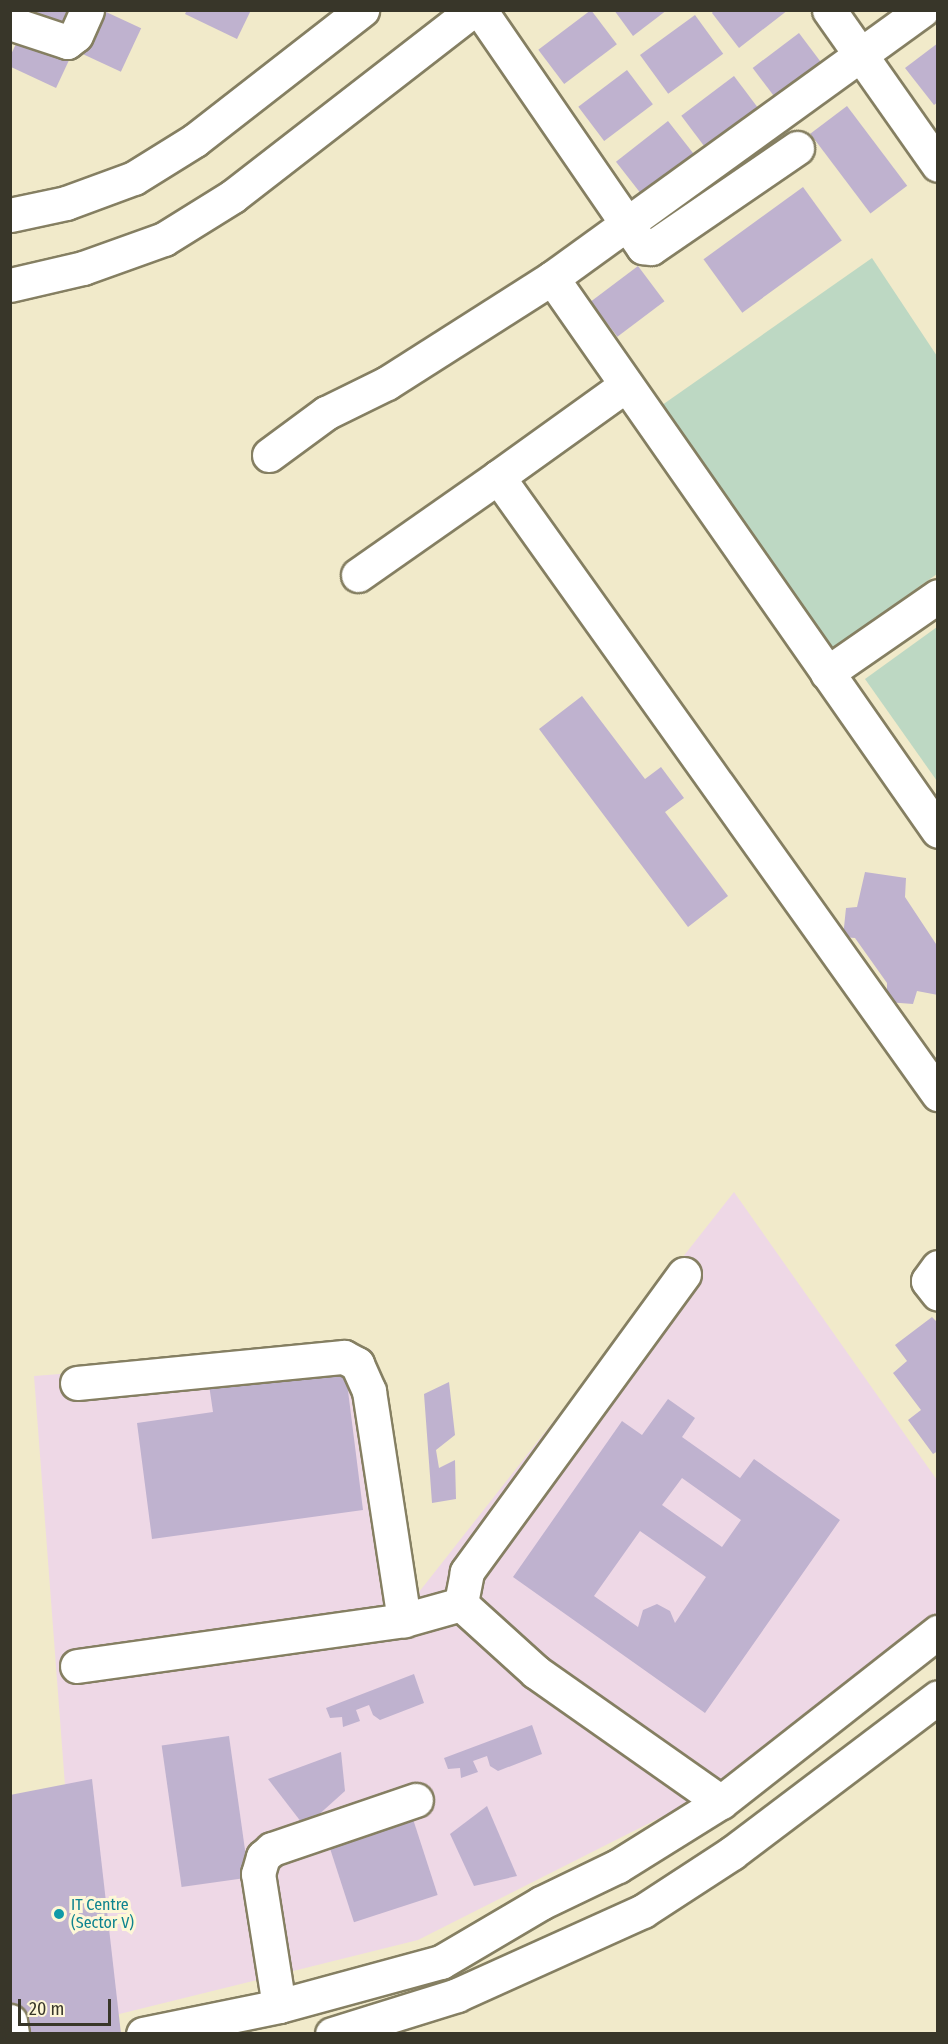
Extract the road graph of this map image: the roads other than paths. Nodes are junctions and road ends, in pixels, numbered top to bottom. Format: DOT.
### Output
graph roads {
  1 [pos="87,10"];
  2 [pos="362,10"];
  3 [pos="473,10"];
  4 [pos="480,10"];
  5 [pos="829,10"];
  6 [pos="922,10"];
  7 [pos="10,23"];
  8 [pos="859,56"];
  9 [pos="797,148"];
  10 [pos="938,165"];
  11 [pos="10,215"];
  12 [pos="625,222"];
  13 [pos="552,278"];
  14 [pos="10,285"];
  15 [pos="626,385"];
  16 [pos="270,455"];
  17 [pos="498,477"];
  18 [pos="358,575"];
  19 [pos="938,596"];
  20 [pos="827,673"];
  21 [pos="938,831"];
  22 [pos="938,1094"];
  23 [pos="938,1267"];
  24 [pos="684,1274"];
  25 [pos="938,1294"];
  26 [pos="77,1383"];
  27 [pos="461,1604"];
  28 [pos="404,1620"];
  29 [pos="938,1632"];
  30 [pos="77,1666"];
  31 [pos="938,1697"];
  32 [pos="839,1709"];
  33 [pos="870,1750"];
  34 [pos="416,1800"];
  35 [pos="721,1802"];
  36 [pos="279,2006"];
  37 [pos="10,2021"];
  38 [pos="12,2034"];
  39 [pos="142,2034"];
  40 [pos="332,2034"];
  1 -- 7 [label="street"];
  2 -- 11 [label="street"];
  3 -- 14 [label="street"];
  4 -- 12 [label="street"];
  5 -- 8 [label="street"];
  6 -- 8 [label="street"];
  8 -- 10 [label="street"];
  8 -- 12 [label="street"];
  9 -- 12 [label="street"];
  12 -- 13 [label="street"];
  13 -- 15 [label="street"];
  13 -- 16 [label="street"];
  15 -- 17 [label="street"];
  15 -- 20 [label="street"];
  17 -- 18 [label="street"];
  17 -- 22 [label="street"];
  19 -- 20 [label="street"];
  20 -- 21 [label="street"];
  23 -- 25 [label="street"];
  24 -- 27 [label="street"];
  26 -- 28 [label="street"];
  27 -- 28 [label="street"];
  27 -- 35 [label="street"];
  28 -- 30 [label="street"];
  29 -- 32 [label="street"];
  31 -- 33 [label="street"];
  32 -- 33 [label="street"];
  32 -- 35 [label="street"];
  33 -- 40 [label="street"];
  34 -- 36 [label="street"];
  35 -- 36 [label="street"];
  36 -- 39 [label="street"];
  37 -- 38 [label="street"];
}
